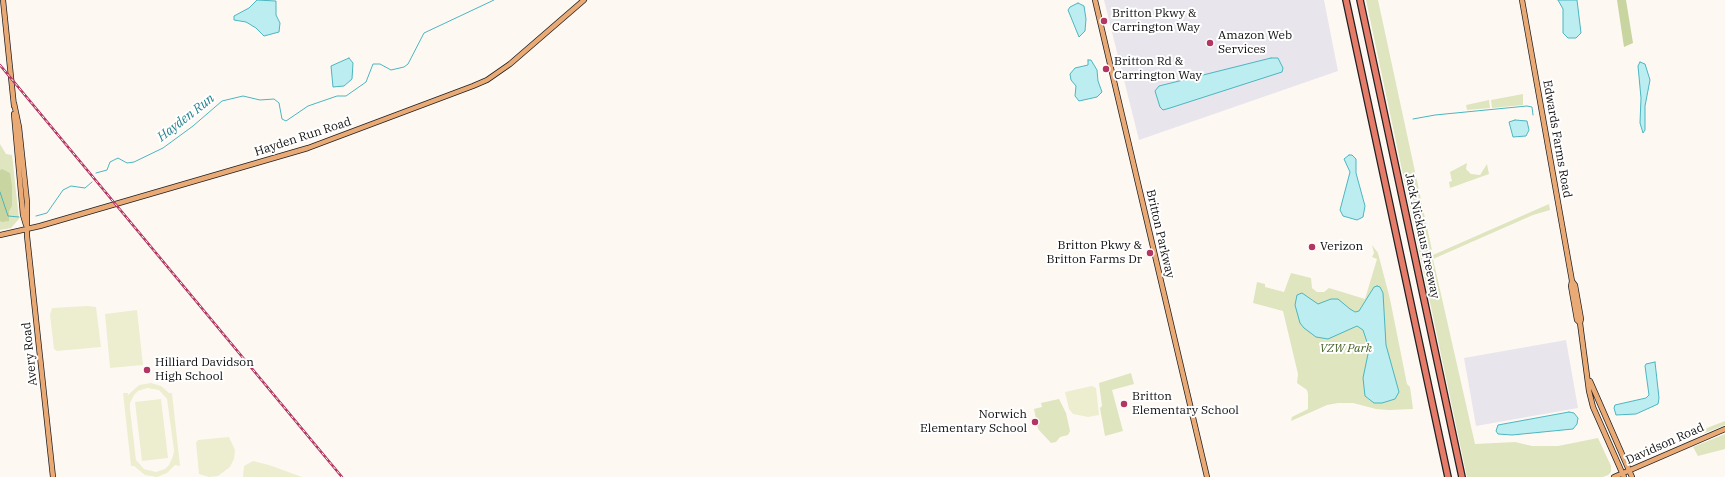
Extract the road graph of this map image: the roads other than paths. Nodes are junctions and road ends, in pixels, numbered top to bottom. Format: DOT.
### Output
graph roads {
  1 [pos="3,0"];
  2 [pos="584,0"];
  3 [pos="1095,0"];
  4 [pos="1346,0"];
  5 [pos="1360,0"];
  6 [pos="1522,0"];
  7 [pos="27,229"];
  8 [pos="0,235"];
  9 [pos="1589,380"];
  10 [pos="1725,429"];
  11 [pos="1630,470"];
  12 [pos="1624,475"];
  13 [pos="1206,476"];
  14 [pos="54,477"];
  15 [pos="1448,477"];
  16 [pos="1462,477"];
  17 [pos="1614,477"];
  18 [pos="1632,477"];
  1 -- 7 [label="main road, Avery Road"];
  2 -- 7 [label="main road, Hayden Run Road"];
  3 -- 13 [label="main road, Britton Parkway"];
  4 -- 15 [label="highway, Jack Nicklaus Freeway"];
  5 -- 16 [label="highway, Jack Nicklaus Freeway"];
  6 -- 9 [label="main road, Edwards Farms Road"];
  7 -- 8 [label="main road, Hayden Run Road"];
  7 -- 14 [label="main road, Avery Road"];
  9 -- 11 [label="main road, Edwards Farms Road"];
  9 -- 12 [label="main road, Edwards Farms Road"];
  10 -- 11 [label="main road, Davidson Road"];
  11 -- 12 [label="main road, Davidson Road"];
  11 -- 18 [label="main road, Edwards Farms Road"];
  12 -- 17 [label="main road, Davidson Road"];
}
